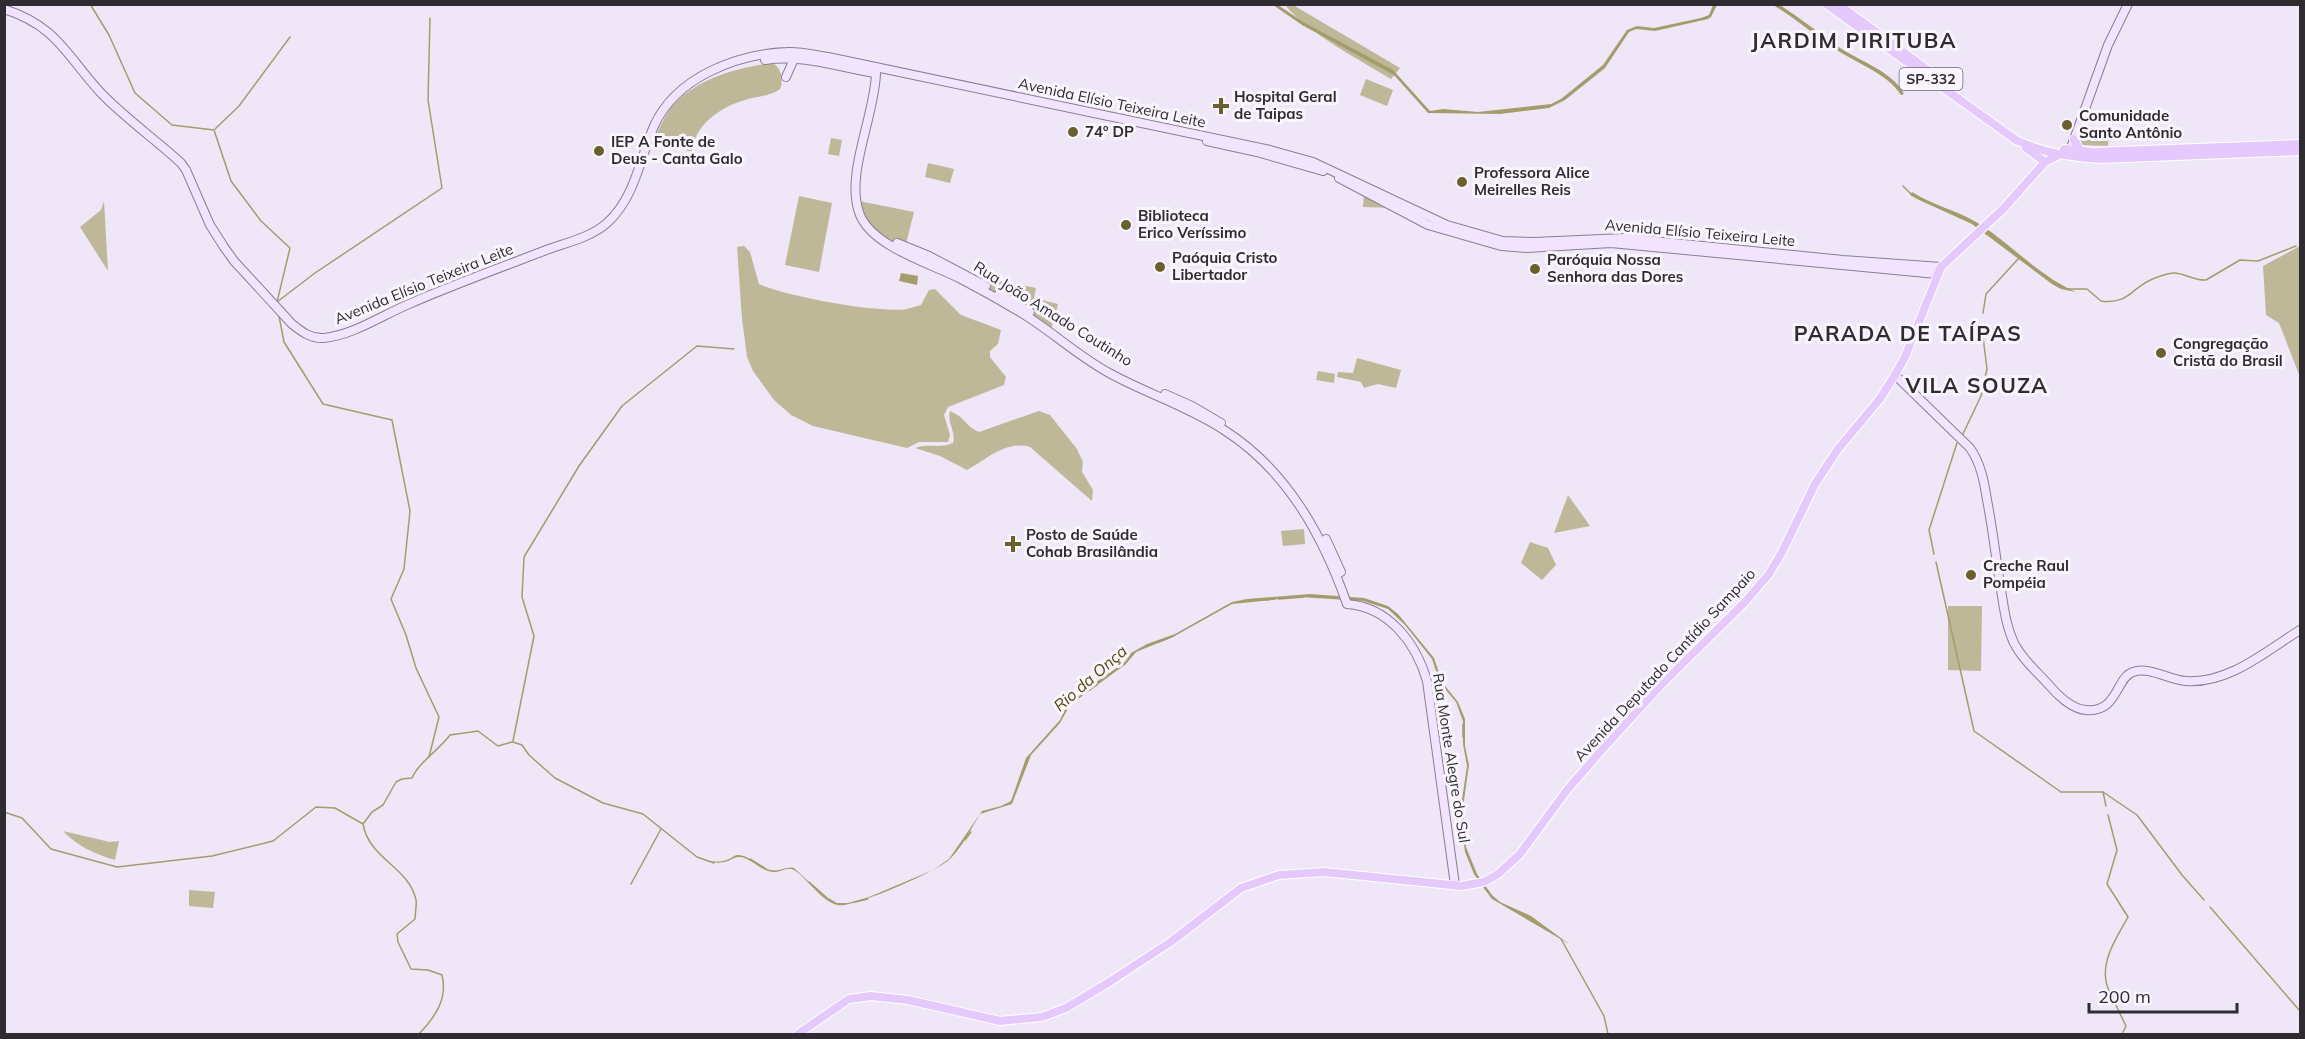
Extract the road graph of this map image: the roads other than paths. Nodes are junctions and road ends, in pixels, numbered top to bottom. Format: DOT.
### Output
graph roads {
  1 [pos="1826,4"];
  2 [pos="1838,4"];
  3 [pos="2128,4"];
  4 [pos="4,9"];
  5 [pos="794,59"];
  6 [pos="731,64"];
  7 [pos="877,73"];
  8 [pos="786,77"];
  9 [pos="2074,139"];
  10 [pos="2016,140"];
  11 [pos="2301,144"];
  12 [pos="2199,149"];
  13 [pos="2069,150"];
  14 [pos="2301,151"];
  15 [pos="2081,152"];
  16 [pos="2057,154"];
  17 [pos="2158,157"];
  18 [pos="2045,162"];
  19 [pos="1779,256"];
  20 [pos="1939,271"];
  21 [pos="1895,375"];
  22 [pos="1350,605"];
  23 [pos="2301,630"];
  24 [pos="1455,885"];
  25 [pos="798,1035"];
  1 -- 10 [label="main road, SP-332"];
  2 -- 13 [label="main road, SP-332"];
  3 -- 9 [label="main road"];
  4 -- 6 [label="main road, Avenida Elísio Teixeira Leite"];
  5 -- 6 [label="main road, Avenida Elísio Teixeira Leite"];
  5 -- 7 [label="main road, Avenida Elísio Teixeira Leite"];
  5 -- 8 [label="main road"];
  6 -- 19 [label="main road, Avenida Elísio Teixeira Leite"];
  7 -- 19 [label="main road, Avenida Elísio Teixeira Leite"];
  7 -- 22 [label="main road, Rua João Amado Coutinho"];
  9 -- 13 [label="main road"];
  9 -- 15 [label="main road"];
  10 -- 16 [label="main road, SP-332"];
  10 -- 18 [label="main road"];
  11 -- 12 [label="main road, SP-332"];
  12 -- 15 [label="main road, SP-332"];
  12 -- 17 [label="main road"];
  13 -- 15 [label="main road, SP-332"];
  13 -- 16 [label="main road, Avenida Deputado Cantídio Sampaio"];
  14 -- 17 [label="main road, SP-332"];
  16 -- 17 [label="main road, SP-332"];
  16 -- 18 [label="main road, Avenida Deputado Cantídio Sampaio"];
  18 -- 20 [label="main road, Avenida Deputado Cantídio Sampaio"];
  19 -- 20 [label="main road, Avenida Elísio Teixeira Leite"];
  20 -- 21 [label="main road, Avenida Deputado Cantídio Sampaio"];
  21 -- 23 [label="main road"];
  21 -- 24 [label="main road, Avenida Deputado Cantídio Sampaio"];
  22 -- 24 [label="main road, Rua Monte Alegre do Sul"];
  24 -- 25 [label="main road, Avenida Deputado Cantídio Sampaio"];
}
